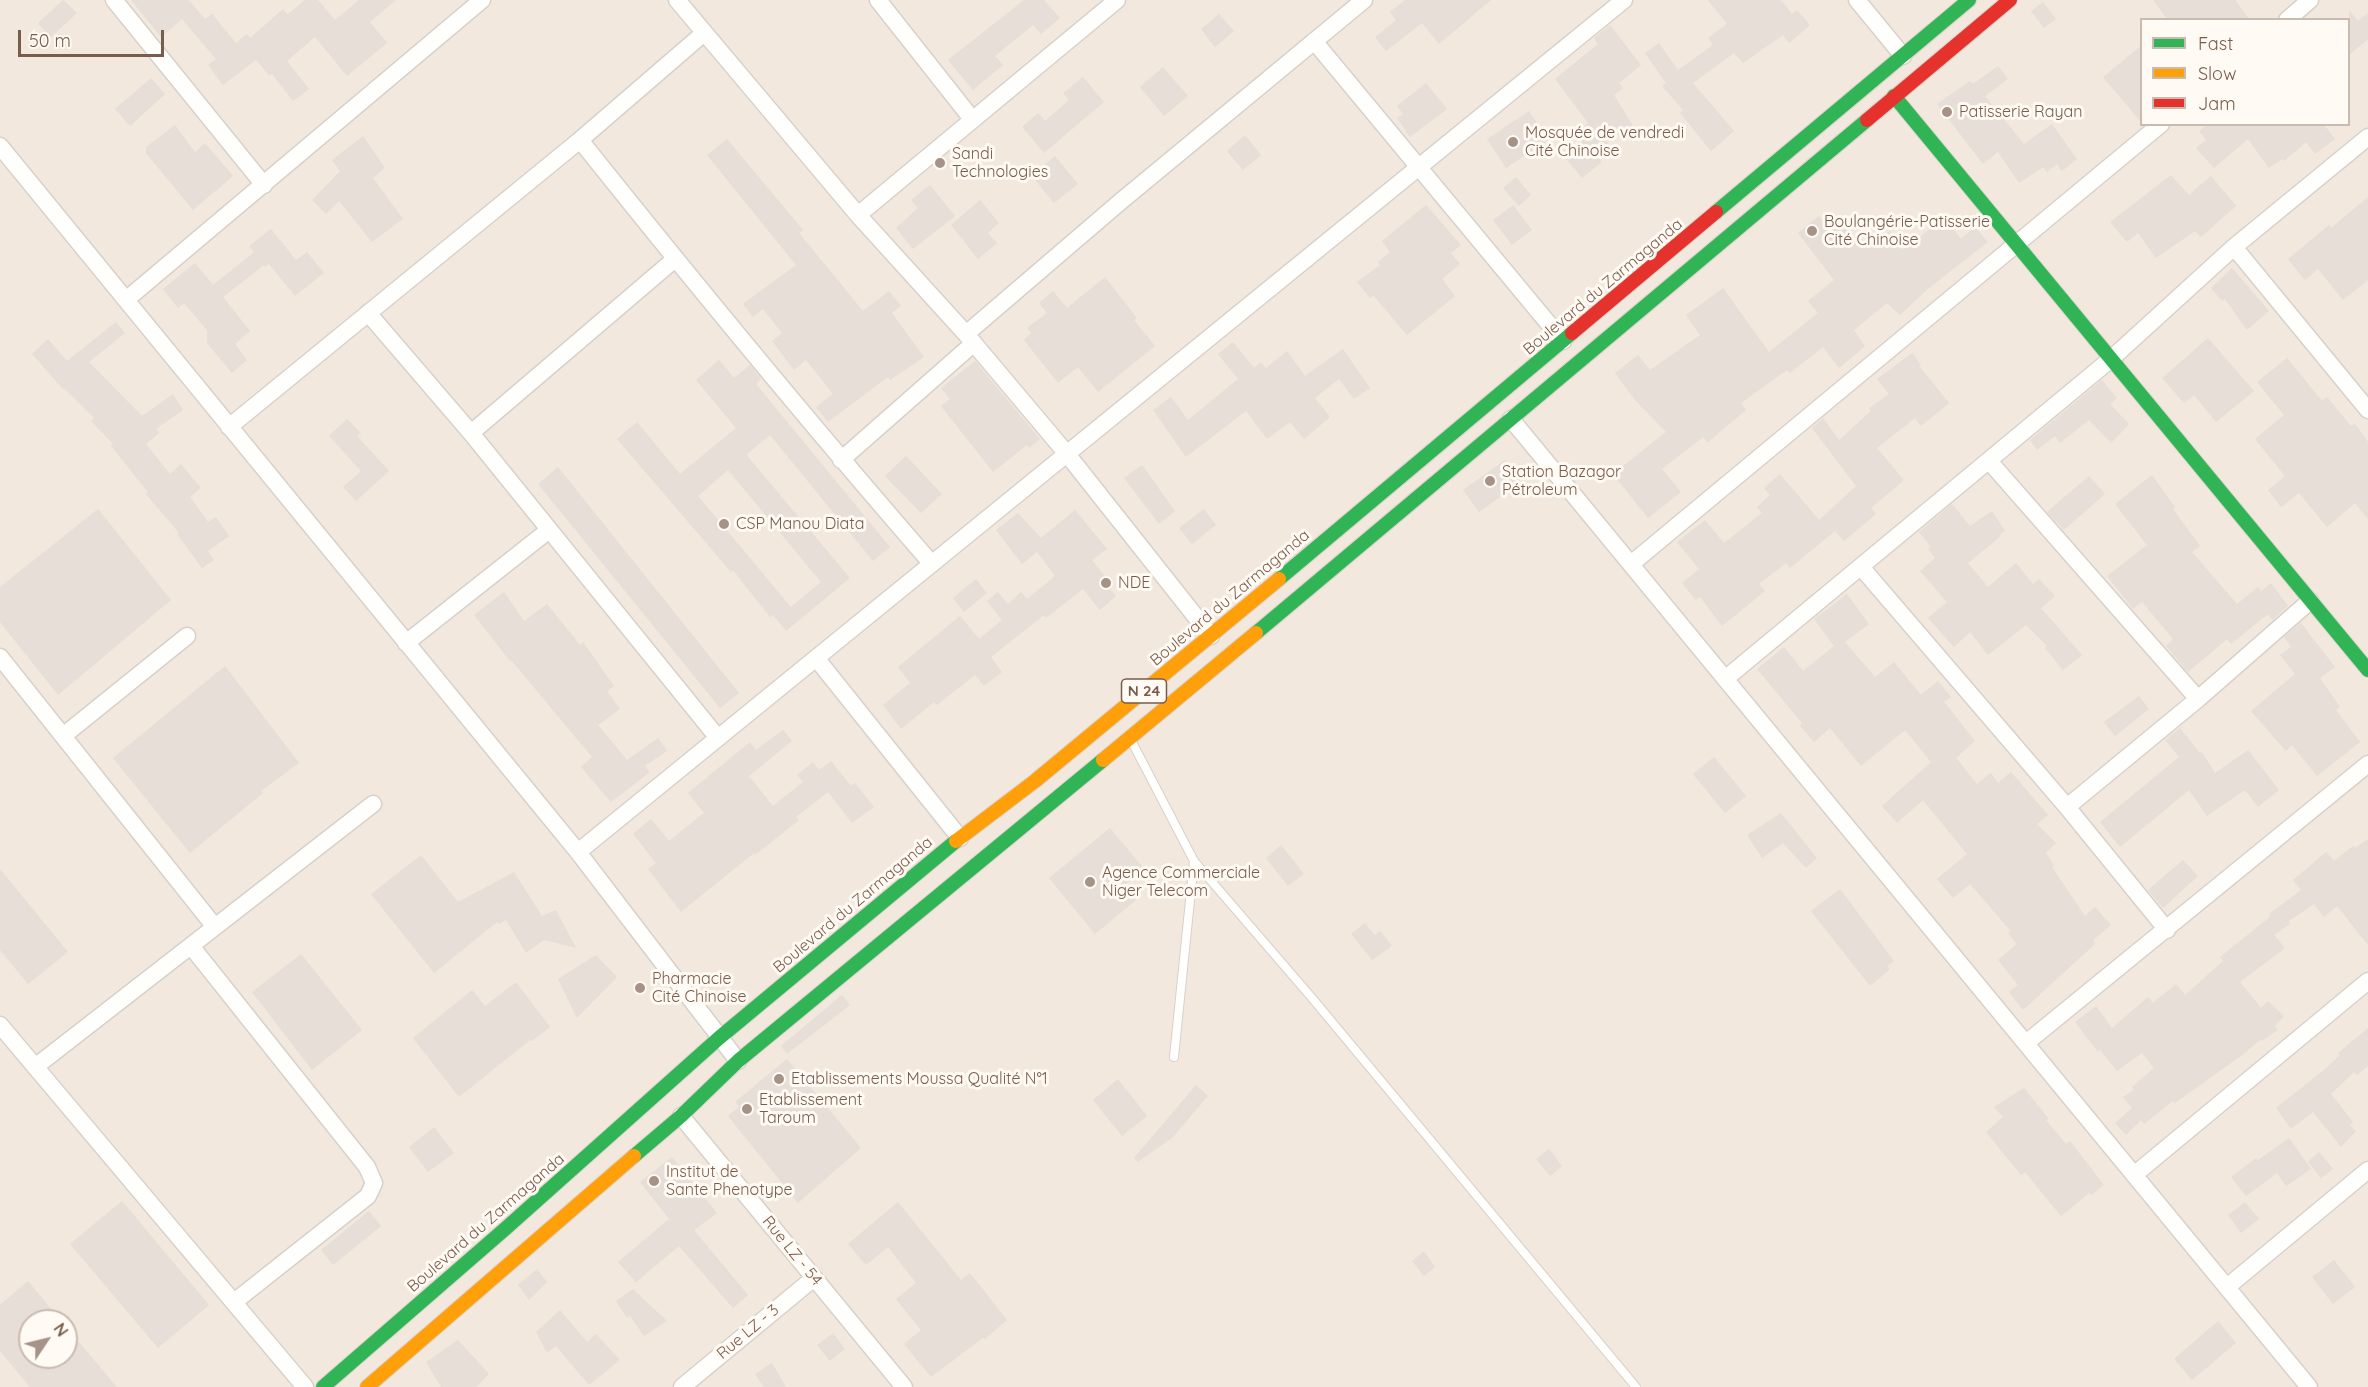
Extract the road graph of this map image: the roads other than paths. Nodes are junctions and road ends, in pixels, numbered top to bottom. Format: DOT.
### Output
graph roads {
  1 [pos="114,0"];
  2 [pos="482,0"];
  3 [pos="677,0"];
  4 [pos="1117,0"];
  5 [pos="1364,0"];
  6 [pos="1624,0"];
  7 [pos="1857,0"];
  8 [pos="1969,0"];
  9 [pos="2010,0"];
  10 [pos="2310,0"];
  11 [pos="886,3"];
  12 [pos="2289,18"];
  13 [pos="704,33"];
  14 [pos="1314,41"];
  15 [pos="1903,56"];
  16 [pos="1894,96"];
  17 [pos="972,119"];
  18 [pos="2159,126"];
  19 [pos="580,140"];
  20 [pos="2365,145"];
  21 [pos="0,146"];
  22 [pos="1419,168"];
  23 [pos="264,185"];
  24 [pos="858,215"];
  25 [pos="2017,245"];
  26 [pos="2234,247"];
  27 [pos="675,259"];
  28 [pos="127,299"];
  29 [pos="368,313"];
  30 [pos="970,339"];
  31 [pos="1563,341"];
  32 [pos="2111,359"];
  33 [pos="2368,410"];
  34 [pos="1512,419"];
  35 [pos="229,427"];
  36 [pos="471,433"];
  37 [pos="1448,438"];
  38 [pos="1067,454"];
  39 [pos="1466,458"];
  40 [pos="841,460"];
  41 [pos="1989,461"];
  42 [pos="549,530"];
  43 [pos="932,564"];
  44 [pos="1631,564"];
  45 [pos="1861,567"];
  46 [pos="2310,601"];
  47 [pos="187,636"];
  48 [pos="1211,636"];
  49 [pos="406,643"];
  50 [pos="0,657"];
  51 [pos="816,658"];
  52 [pos="2368,670"];
  53 [pos="1725,679"];
  54 [pos="2198,699"];
  55 [pos="1128,734"];
  56 [pos="63,736"];
  57 [pos="718,738"];
  58 [pos="2368,764"];
  59 [pos="374,804"];
  60 [pos="2067,807"];
  61 [pos="960,838"];
  62 [pos="578,852"];
  63 [pos="1194,861"];
  64 [pos="215,927"];
  65 [pos="2167,930"];
  66 [pos="191,946"];
  67 [pos="2368,981"];
  68 [pos="0,1025"];
  69 [pos="719,1038"];
  70 [pos="2026,1043"];
  71 [pos="1174,1057"];
  72 [pos="738,1061"];
  73 [pos="35,1067"];
  74 [pos="681,1116"];
  75 [pos="2134,1175"];
  76 [pos="2365,1179"];
  77 [pos="814,1278"];
  78 [pos="2227,1287"];
  79 [pos="234,1302"];
  80 [pos="305,1387"];
  81 [pos="323,1387"];
  82 [pos="367,1387"];
  83 [pos="682,1387"];
  84 [pos="904,1387"];
  85 [pos="1636,1387"];
  86 [pos="2309,1387"];
  1 -- 23 [label="street"];
  2 -- 23 [label="street"];
  3 -- 13 [label="street"];
  4 -- 17 [label="street"];
  5 -- 14 [label="street"];
  6 -- 22 [label="street"];
  7 -- 15 [label="street"];
  8 -- 15 [label="main road, Boulevard du Zarmaganda / N 24"];
  9 -- 16 [label="main road, N 24"];
  10 -- 12 [label="street"];
  11 -- 17 [label="street"];
  13 -- 19 [label="street"];
  13 -- 24 [label="street"];
  14 -- 22 [label="street"];
  14 -- 30 [label="street"];
  15 -- 31 [label="main road, Boulevard du Zarmaganda / N 24"];
  16 -- 25 [label="main road"];
  16 -- 34 [label="main road, N 24"];
  17 -- 24 [label="street"];
  18 -- 25 [label="street"];
  19 -- 27 [label="street"];
  19 -- 29 [label="street"];
  20 -- 26 [label="street"];
  21 -- 28 [label="street"];
  22 -- 31 [label="street"];
  22 -- 38 [label="street"];
  23 -- 28 [label="street"];
  24 -- 30 [label="street"];
  25 -- 32 [label="main road"];
  25 -- 44 [label="street"];
  26 -- 32 [label="street"];
  26 -- 33 [label="street"];
  27 -- 36 [label="street"];
  27 -- 40 [label="street"];
  28 -- 35 [label="street"];
  29 -- 35 [label="street"];
  29 -- 36 [label="street"];
  30 -- 38 [label="street"];
  30 -- 40 [label="street"];
  31 -- 37 [label="main road, Boulevard du Zarmaganda / N 24"];
  32 -- 41 [label="street"];
  32 -- 46 [label="main road"];
  34 -- 39 [label="main road, N 24"];
  34 -- 44 [label="street"];
  35 -- 49 [label="street"];
  36 -- 42 [label="street"];
  37 -- 39 [label="main road"];
  37 -- 48 [label="main road, Boulevard du Zarmaganda / N 24"];
  38 -- 43 [label="street"];
  38 -- 48 [label="street"];
  39 -- 55 [label="main road, N 24"];
  40 -- 43 [label="street"];
  41 -- 45 [label="street"];
  41 -- 54 [label="street"];
  42 -- 49 [label="street"];
  42 -- 57 [label="street"];
  43 -- 51 [label="street"];
  44 -- 53 [label="street"];
  45 -- 53 [label="street"];
  45 -- 60 [label="street"];
  46 -- 52 [label="main road"];
  46 -- 54 [label="street"];
  47 -- 56 [label="street"];
  48 -- 61 [label="main road, Boulevard du Zarmaganda / N 24"];
  49 -- 62 [label="street"];
  50 -- 56 [label="street"];
  51 -- 57 [label="street"];
  51 -- 61 [label="street"];
  53 -- 70 [label="street"];
  54 -- 60 [label="street"];
  55 -- 63 [label="lane"];
  55 -- 72 [label="main road, N 24"];
  56 -- 64 [label="street"];
  57 -- 62 [label="street"];
  58 -- 65 [label="street"];
  59 -- 64 [label="street"];
  60 -- 65 [label="street"];
  61 -- 69 [label="main road, Boulevard du Zarmaganda / N 24"];
  62 -- 69 [label="street"];
  63 -- 71 [label="lane"];
  63 -- 85 [label="lane"];
  64 -- 66 [label="street"];
  65 -- 70 [label="street"];
  66 -- 73 [label="street"];
  66 -- 79 [label="street"];
  67 -- 75 [label="street"];
  68 -- 73 [label="street"];
  69 -- 72 [label="street"];
  69 -- 81 [label="main road, Boulevard du Zarmaganda / N 24"];
  70 -- 75 [label="street"];
  72 -- 74 [label="main road, N 24"];
  73 -- 79 [label="street"];
  74 -- 77 [label="street, Rue LZ - 54"];
  74 -- 82 [label="main road, N 24"];
  75 -- 78 [label="street"];
  76 -- 78 [label="street"];
  77 -- 83 [label="street, Rue LZ - 3"];
  77 -- 84 [label="street, Rue LZ - 54"];
  78 -- 86 [label="street"];
  79 -- 80 [label="street"];
}
